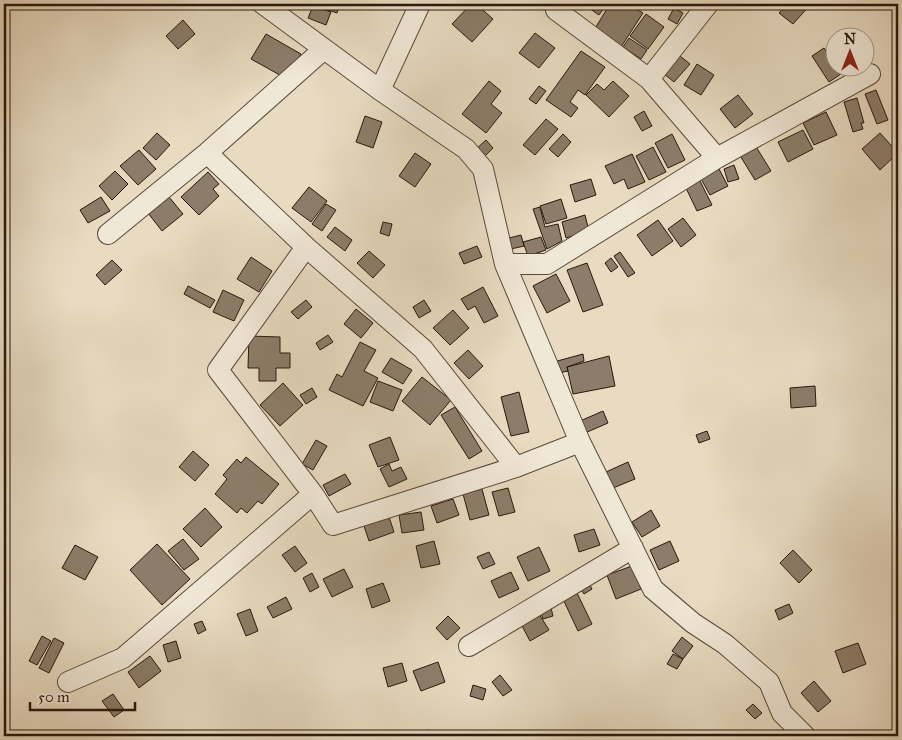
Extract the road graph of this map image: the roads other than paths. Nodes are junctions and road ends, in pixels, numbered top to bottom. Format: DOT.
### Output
graph roads {
  1 [pos="263,4"];
  2 [pos="420,4"];
  3 [pos="708,4"];
  4 [pos="556,10"];
  5 [pos="324,50"];
  6 [pos="863,78"];
  7 [pos="649,79"];
  8 [pos="380,90"];
  9 [pos="207,153"];
  10 [pos="717,158"];
  11 [pos="108,234"];
  12 [pos="306,247"];
  13 [pos="505,264"];
  14 [pos="580,442"];
  15 [pos="516,467"];
  16 [pos="313,494"];
  17 [pos="633,548"];
  18 [pos="470,646"];
  19 [pos="68,682"];
  20 [pos="805,736"];
  1 -- 5 [label="street"];
  2 -- 8 [label="street"];
  3 -- 7 [label="street"];
  4 -- 7 [label="street"];
  5 -- 8 [label="street"];
  5 -- 9 [label="street"];
  6 -- 10 [label="street"];
  7 -- 10 [label="street"];
  8 -- 13 [label="street"];
  9 -- 11 [label="street"];
  9 -- 12 [label="street"];
  10 -- 13 [label="street"];
  12 -- 15 [label="street"];
  12 -- 16 [label="street"];
  13 -- 14 [label="street"];
  14 -- 15 [label="street"];
  14 -- 17 [label="street"];
  15 -- 16 [label="street"];
  16 -- 19 [label="street"];
  17 -- 18 [label="street"];
  17 -- 20 [label="street"];
}
